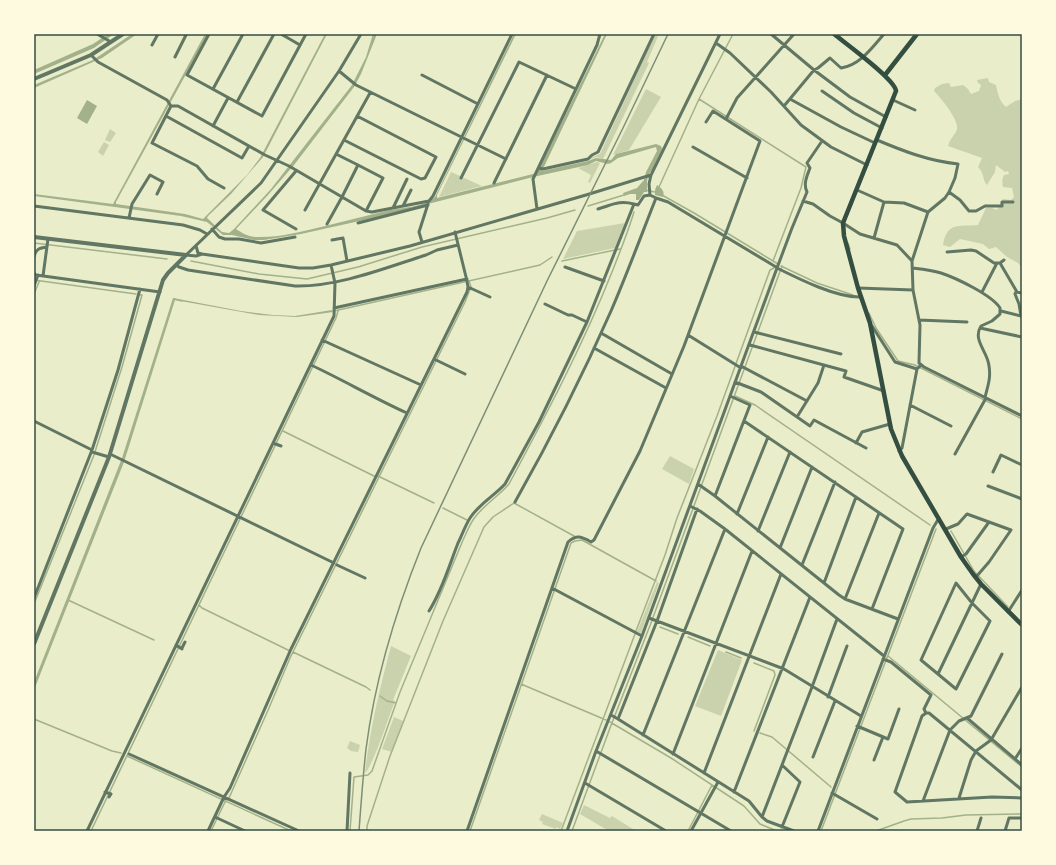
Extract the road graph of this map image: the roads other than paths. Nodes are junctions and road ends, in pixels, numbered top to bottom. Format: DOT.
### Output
graph roads {
  1 [pos="97,34"];
  2 [pos="123,34"];
  3 [pos="158,34"];
  4 [pos="184,34"];
  5 [pos="209,34"];
  6 [pos="243,34"];
  7 [pos="274,34"];
  8 [pos="281,34"];
  9 [pos="306,34"];
  10 [pos="361,34"];
  11 [pos="512,34"];
  12 [pos="600,34"];
  13 [pos="654,34"];
  14 [pos="720,34"];
  15 [pos="771,34"];
  16 [pos="794,34"];
  17 [pos="834,34"];
  18 [pos="884,34"];
  19 [pos="917,34"];
  20 [pos="112,42"];
  21 [pos="716,43"];
  22 [pos="152,45"];
  23 [pos="300,45"];
  24 [pos="784,46"];
  25 [pos="175,57"];
  26 [pos="863,57"];
  27 [pos="95,59"];
  28 [pos="814,70"];
  29 [pos="339,71"];
  30 [pos="422,75"];
  31 [pos="885,75"];
  32 [pos="547,76"];
  33 [pos="756,78"];
  34 [pos="34,79"];
  35 [pos="213,89"];
  36 [pos="576,89"];
  37 [pos="822,91"];
  38 [pos="370,93"];
  39 [pos="228,98"];
  40 [pos="790,99"];
  41 [pos="893,100"];
  42 [pos="237,102"];
  43 [pos="170,104"];
  44 [pos="478,104"];
  45 [pos="784,106"];
  46 [pos="915,110"];
  47 [pos="166,116"];
  48 [pos="357,116"];
  49 [pos="727,117"];
  50 [pos="886,117"];
  51 [pos="706,122"];
  52 [pos="213,126"];
  53 [pos="882,128"];
  54 [pos="463,138"];
  55 [pos="344,140"];
  56 [pos="822,141"];
  57 [pos="876,142"];
  58 [pos="478,145"];
  59 [pos="248,146"];
  60 [pos="693,147"];
  61 [pos="336,154"];
  62 [pos="506,159"];
  63 [pos="277,160"];
  64 [pos="866,165"];
  65 [pos="358,166"];
  66 [pos="541,169"];
  67 [pos="296,170"];
  68 [pos="650,176"];
  69 [pos="461,178"];
  70 [pos="747,178"];
  71 [pos="407,180"];
  72 [pos="494,183"];
  73 [pos="319,184"];
  74 [pos="224,188"];
  75 [pos="411,190"];
  76 [pos="857,190"];
  77 [pos="650,192"];
  78 [pos="949,192"];
  79 [pos="157,194"];
  80 [pos="342,197"];
  81 [pos="656,198"];
  82 [pos="803,201"];
  83 [pos="884,202"];
  84 [pos="1013,202"];
  85 [pos="428,203"];
  86 [pos="634,204"];
  87 [pos="34,206"];
  88 [pos="403,206"];
  89 [pos="393,208"];
  90 [pos="537,209"];
  91 [pos="598,209"];
  92 [pos="305,210"];
  93 [pos="366,211"];
  94 [pos="928,212"];
  95 [pos="374,213"];
  96 [pos="129,218"];
  97 [pos="375,218"];
  98 [pos="358,223"];
  99 [pos="843,223"];
  100 [pos="327,224"];
  101 [pos="212,229"];
  102 [pos="296,229"];
  103 [pos="455,232"];
  104 [pos="207,234"];
  105 [pos="725,234"];
  106 [pos="34,237"];
  107 [pos="295,237"];
  108 [pos="874,238"];
  109 [pos="332,240"];
  110 [pos="422,242"];
  111 [pos="47,244"];
  112 [pos="458,245"];
  113 [pos="196,246"];
  114 [pos="947,252"];
  115 [pos="202,254"];
  116 [pos="186,255"];
  117 [pos="34,257"];
  118 [pos="1004,260"];
  119 [pos="347,261"];
  120 [pos="912,261"];
  121 [pos="998,263"];
  122 [pos="176,265"];
  123 [pos="331,265"];
  124 [pos="565,267"];
  125 [pos="779,267"];
  126 [pos="912,268"];
  127 [pos="34,273"];
  128 [pos="38,275"];
  129 [pos="43,276"];
  130 [pos="604,281"];
  131 [pos="35,283"];
  132 [pos="335,283"];
  133 [pos="468,284"];
  134 [pos="858,288"];
  135 [pos="140,289"];
  136 [pos="913,290"];
  137 [pos="160,292"];
  138 [pos="982,292"];
  139 [pos="1017,292"];
  140 [pos="1022,293"];
  141 [pos="490,297"];
  142 [pos="861,297"];
  143 [pos="545,304"];
  144 [pos="334,310"];
  145 [pos="1001,311"];
  146 [pos="919,320"];
  147 [pos="587,322"];
  148 [pos="967,322"];
  149 [pos="870,323"];
  150 [pos="980,328"];
  151 [pos="601,333"];
  152 [pos="756,333"];
  153 [pos="688,335"];
  154 [pos="1022,337"];
  155 [pos="324,341"];
  156 [pos="752,345"];
  157 [pos="594,348"];
  158 [pos="841,354"];
  159 [pos="435,359"];
  160 [pos="824,365"];
  161 [pos="313,366"];
  162 [pos="743,367"];
  163 [pos="919,367"];
  164 [pos="465,374"];
  165 [pos="672,374"];
  166 [pos="738,383"];
  167 [pos="421,385"];
  168 [pos="666,388"];
  169 [pos="884,391"];
  170 [pos="732,397"];
  171 [pos="985,399"];
  172 [pos="807,401"];
  173 [pos="910,405"];
  174 [pos="407,413"];
  175 [pos="1022,416"];
  176 [pos="797,417"];
  177 [pos="744,421"];
  178 [pos="34,422"];
  179 [pos="890,424"];
  180 [pos="951,426"];
  181 [pos="768,437"];
  182 [pos="274,443"];
  183 [pos="856,443"];
  184 [pos="280,445"];
  185 [pos="866,448"];
  186 [pos="899,451"];
  187 [pos="93,452"];
  188 [pos="790,452"];
  189 [pos="955,454"];
  190 [pos="109,456"];
  191 [pos="1022,465"];
  192 [pos="812,467"];
  193 [pos="993,472"];
  194 [pos="835,482"];
  195 [pos="700,485"];
  196 [pos="988,486"];
  197 [pos="715,496"];
  198 [pos="856,497"];
  199 [pos="1022,499"];
  200 [pos="515,502"];
  201 [pos="691,506"];
  202 [pos="696,509"];
  203 [pos="879,513"];
  204 [pos="737,514"];
  205 [pos="240,517"];
  206 [pos="939,518"];
  207 [pos="989,522"];
  208 [pos="725,529"];
  209 [pos="946,529"];
  210 [pos="758,530"];
  211 [pos="780,548"];
  212 [pos="752,551"];
  213 [pos="964,555"];
  214 [pos="334,563"];
  215 [pos="337,565"];
  216 [pos="802,565"];
  217 [pos="781,574"];
  218 [pos="978,576"];
  219 [pos="365,578"];
  220 [pos="824,583"];
  221 [pos="981,584"];
  222 [pos="554,590"];
  223 [pos="1022,590"];
  224 [pos="810,597"];
  225 [pos="34,598"];
  226 [pos="845,599"];
  227 [pos="972,603"];
  228 [pos="872,609"];
  229 [pos="429,611"];
  230 [pos="1008,612"];
  231 [pos="653,619"];
  232 [pos="837,619"];
  233 [pos="898,619"];
  234 [pos="1022,626"];
  235 [pos="684,631"];
  236 [pos="642,636"];
  237 [pos="185,642"];
  238 [pos="34,644"];
  239 [pos="717,644"];
  240 [pos="847,646"];
  241 [pos="180,647"];
  242 [pos="1002,654"];
  243 [pos="749,656"];
  244 [pos="885,659"];
  245 [pos="781,668"];
  246 [pos="938,674"];
  247 [pos="812,687"];
  248 [pos="1022,687"];
  249 [pos="828,697"];
  250 [pos="835,701"];
  251 [pos="899,709"];
  252 [pos="926,713"];
  253 [pos="861,716"];
  254 [pos="614,717"];
  255 [pos="966,719"];
  256 [pos="859,727"];
  257 [pos="950,730"];
  258 [pos="643,735"];
  259 [pos="883,737"];
  260 [pos="991,740"];
  261 [pos="1022,748"];
  262 [pos="597,751"];
  263 [pos="976,751"];
  264 [pos="673,754"];
  265 [pos="813,757"];
  266 [pos="1015,759"];
  267 [pos="128,760"];
  268 [pos="874,760"];
  269 [pos="1022,764"];
  270 [pos="782,765"];
  271 [pos="350,773"];
  272 [pos="704,773"];
  273 [pos="586,783"];
  274 [pos="716,785"];
  275 [pos="1022,790"];
  276 [pos="734,792"];
  277 [pos="834,793"];
  278 [pos="959,798"];
  279 [pos="1022,798"];
  280 [pos="223,799"];
  281 [pos="923,801"];
  282 [pos="699,812"];
  283 [pos="215,817"];
  284 [pos="762,817"];
  285 [pos="981,818"];
  286 [pos="1022,818"];
  287 [pos="877,819"];
  288 [pos="782,827"];
  289 [pos="87,831"];
  290 [pos="208,831"];
  291 [pos="245,831"];
  292 [pos="299,831"];
  293 [pos="346,831"];
  294 [pos="467,831"];
  295 [pos="567,831"];
  296 [pos="666,831"];
  297 [pos="691,831"];
  298 [pos="731,831"];
  299 [pos="794,831"];
  300 [pos="818,831"];
  301 [pos="977,831"];
  302 [pos="1005,831"];
  1 -- 20 [label="street"];
  2 -- 20 [label="street"];
  3 -- 22 [label="street"];
  4 -- 25 [label="street"];
  5 -- 35 [label="street"];
  6 -- 35 [label="street"];
  7 -- 42 [label="street"];
  8 -- 23 [label="street"];
  9 -- 23 [label="street"];
  10 -- 29 [label="street"];
  11 -- 44 [label="street"];
  12 -- 36 [label="street"];
  13 -- 66 [label="street"];
  14 -- 21 [label="street"];
  15 -- 24 [label="street"];
  16 -- 24 [label="street"];
  17 -- 26 [label="main road"];
  18 -- 26 [label="street"];
  19 -- 31 [label="main road"];
  20 -- 27 [label="street"];
  21 -- 33 [label="street"];
  21 -- 68 [label="street"];
  23 -- 42 [label="street"];
  24 -- 28 [label="street"];
  24 -- 33 [label="street"];
  26 -- 28 [label="street"];
  26 -- 31 [label="main road"];
  27 -- 34 [label="street"];
  27 -- 43 [label="street"];
  28 -- 40 [label="street"];
  28 -- 50 [label="street"];
  29 -- 38 [label="street"];
  29 -- 63 [label="street"];
  30 -- 44 [label="street"];
  31 -- 41 [label="main road"];
  32 -- 36 [label="street"];
  32 -- 58 [label="street"];
  32 -- 62 [label="street"];
  33 -- 45 [label="street"];
  33 -- 49 [label="street"];
  35 -- 39 [label="street"];
  36 -- 66 [label="street"];
  37 -- 53 [label="street"];
  38 -- 48 [label="street"];
  38 -- 54 [label="street"];
  39 -- 42 [label="street"];
  39 -- 52 [label="street"];
  40 -- 45 [label="street"];
  40 -- 57 [label="street"];
  41 -- 46 [label="street"];
  41 -- 50 [label="main road"];
  43 -- 47 [label="street"];
  43 -- 52 [label="street"];
  44 -- 54 [label="street"];
  45 -- 56 [label="street"];
  47 -- 59 [label="street"];
  47 -- 74 [label="street"];
  48 -- 55 [label="street"];
  48 -- 55 [label="street"];
  49 -- 51 [label="street"];
  49 -- 70 [label="street"];
  50 -- 53 [label="main road"];
  52 -- 59 [label="street"];
  53 -- 57 [label="main road"];
  54 -- 58 [label="street"];
  54 -- 85 [label="street"];
  55 -- 61 [label="street"];
  56 -- 64 [label="street"];
  56 -- 82 [label="street"];
  57 -- 64 [label="main road"];
  57 -- 78 [label="street"];
  58 -- 62 [label="street"];
  58 -- 69 [label="street"];
  59 -- 63 [label="street"];
  60 -- 70 [label="street"];
  61 -- 65 [label="street"];
  61 -- 73 [label="street"];
  62 -- 72 [label="street"];
  63 -- 67 [label="street"];
  63 -- 101 [label="street"];
  64 -- 76 [label="main road"];
  65 -- 80 [label="street"];
  65 -- 93 [label="street"];
  66 -- 90 [label="street"];
  67 -- 73 [label="street"];
  67 -- 102 [label="street"];
  68 -- 77 [label="street"];
  68 -- 90 [label="street"];
  70 -- 105 [label="street"];
  71 -- 89 [label="street"];
  73 -- 80 [label="street"];
  73 -- 92 [label="street"];
  75 -- 88 [label="street"];
  76 -- 83 [label="street"];
  76 -- 99 [label="main road"];
  77 -- 81 [label="street"];
  77 -- 86 [label="street"];
  78 -- 84 [label="street"];
  78 -- 94 [label="street"];
  79 -- 96 [label="street"];
  80 -- 93 [label="street"];
  80 -- 100 [label="street"];
  81 -- 105 [label="street"];
  81 -- 151 [label="street"];
  82 -- 99 [label="street"];
  82 -- 125 [label="street"];
  83 -- 94 [label="street"];
  83 -- 108 [label="street"];
  85 -- 88 [label="street"];
  85 -- 97 [label="street"];
  85 -- 110 [label="street"];
  86 -- 91 [label="street"];
  86 -- 130 [label="street"];
  87 -- 96 [label="street"];
  88 -- 89 [label="street"];
  89 -- 95 [label="street"];
  90 -- 103 [label="street"];
  93 -- 95 [label="street"];
  94 -- 120 [label="street"];
  95 -- 97 [label="street"];
  96 -- 104 [label="street"];
  97 -- 98 [label="street"];
  99 -- 108 [label="street"];
  99 -- 134 [label="main road"];
  101 -- 104 [label="street"];
  101 -- 107 [label="street"];
  103 -- 110 [label="street"];
  103 -- 112 [label="street"];
  104 -- 113 [label="street"];
  105 -- 125 [label="street"];
  105 -- 153 [label="street"];
  106 -- 111 [label="street"];
  108 -- 120 [label="street"];
  109 -- 119 [label="street"];
  110 -- 119 [label="street"];
  111 -- 116 [label="street"];
  111 -- 117 [label="street"];
  111 -- 129 [label="street"];
  112 -- 132 [label="street"];
  112 -- 133 [label="street"];
  113 -- 115 [label="street"];
  113 -- 116 [label="street"];
  114 -- 121 [label="street"];
  115 -- 116 [label="street"];
  115 -- 123 [label="street"];
  116 -- 122 [label="street"];
  118 -- 121 [label="street"];
  119 -- 123 [label="street"];
  120 -- 126 [label="street"];
  121 -- 138 [label="street"];
  121 -- 139 [label="street"];
  122 -- 132 [label="street"];
  122 -- 137 [label="street"];
  123 -- 132 [label="street"];
  124 -- 130 [label="street"];
  125 -- 142 [label="street"];
  125 -- 152 [label="street"];
  126 -- 136 [label="street"];
  126 -- 138 [label="street"];
  127 -- 128 [label="street"];
  128 -- 129 [label="street"];
  128 -- 131 [label="street"];
  129 -- 135 [label="street"];
  130 -- 147 [label="street"];
  132 -- 144 [label="street"];
  133 -- 141 [label="street"];
  133 -- 144 [label="street"];
  133 -- 159 [label="street"];
  134 -- 136 [label="street"];
  134 -- 142 [label="main road"];
  135 -- 137 [label="street"];
  135 -- 187 [label="street"];
  136 -- 146 [label="street"];
  137 -- 190 [label="street"];
  138 -- 145 [label="street"];
  139 -- 140 [label="street"];
  139 -- 145 [label="street"];
  142 -- 149 [label="main road"];
  143 -- 147 [label="street"];
  144 -- 155 [label="street"];
  145 -- 150 [label="street"];
  146 -- 148 [label="street"];
  146 -- 163 [label="street"];
  147 -- 229 [label="street"];
  149 -- 163 [label="street"];
  149 -- 169 [label="main road"];
  150 -- 154 [label="street"];
  150 -- 171 [label="street"];
  151 -- 157 [label="street"];
  151 -- 165 [label="street"];
  152 -- 156 [label="street"];
  152 -- 158 [label="street"];
  153 -- 162 [label="street"];
  153 -- 165 [label="street"];
  155 -- 161 [label="street"];
  155 -- 167 [label="street"];
  156 -- 160 [label="street"];
  156 -- 162 [label="street"];
  157 -- 168 [label="street"];
  157 -- 200 [label="street"];
  159 -- 164 [label="street"];
  159 -- 167 [label="street"];
  160 -- 169 [label="street"];
  160 -- 172 [label="street"];
  161 -- 174 [label="street"];
  161 -- 182 [label="street"];
  162 -- 166 [label="street"];
  162 -- 172 [label="street"];
  163 -- 171 [label="street"];
  163 -- 173 [label="street"];
  165 -- 168 [label="street"];
  166 -- 170 [label="street"];
  166 -- 176 [label="street"];
  167 -- 174 [label="street"];
  168 -- 222 [label="street"];
  169 -- 179 [label="main road"];
  170 -- 177 [label="street"];
  170 -- 195 [label="street"];
  171 -- 175 [label="street"];
  171 -- 189 [label="street"];
  172 -- 176 [label="street"];
  173 -- 180 [label="street"];
  173 -- 186 [label="street"];
  174 -- 214 [label="street"];
  176 -- 183 [label="street"];
  177 -- 181 [label="street"];
  177 -- 197 [label="street"];
  178 -- 187 [label="street"];
  179 -- 183 [label="street"];
  179 -- 186 [label="main road"];
  181 -- 188 [label="street"];
  181 -- 204 [label="street"];
  182 -- 184 [label="street"];
  182 -- 205 [label="street"];
  183 -- 185 [label="street"];
  186 -- 206 [label="main road"];
  187 -- 190 [label="street"];
  187 -- 225 [label="street"];
  188 -- 192 [label="street"];
  188 -- 210 [label="street"];
  190 -- 205 [label="street"];
  190 -- 238 [label="street"];
  191 -- 193 [label="street"];
  192 -- 194 [label="street"];
  192 -- 211 [label="street"];
  194 -- 198 [label="street"];
  194 -- 216 [label="street"];
  195 -- 197 [label="street"];
  195 -- 201 [label="street"];
  196 -- 199 [label="street"];
  197 -- 204 [label="street"];
  198 -- 203 [label="street"];
  198 -- 220 [label="street"];
  201 -- 202 [label="street"];
  201 -- 231 [label="street"];
  202 -- 208 [label="street"];
  202 -- 231 [label="street"];
  203 -- 226 [label="street"];
  203 -- 228 [label="street"];
  204 -- 210 [label="street"];
  205 -- 214 [label="street"];
  205 -- 241 [label="street"];
  206 -- 209 [label="main road"];
  206 -- 233 [label="street"];
  207 -- 209 [label="street"];
  207 -- 213 [label="street"];
  207 -- 218 [label="street"];
  208 -- 212 [label="street"];
  208 -- 235 [label="street"];
  209 -- 213 [label="main road"];
  210 -- 211 [label="street"];
  211 -- 216 [label="street"];
  212 -- 217 [label="street"];
  212 -- 239 [label="street"];
  213 -- 218 [label="main road"];
  214 -- 280 [label="street"];
  215 -- 219 [label="street"];
  216 -- 220 [label="street"];
  217 -- 224 [label="street"];
  217 -- 243 [label="street"];
  218 -- 221 [label="main road"];
  220 -- 226 [label="street"];
  221 -- 227 [label="street"];
  221 -- 230 [label="main road"];
  222 -- 236 [label="street"];
  222 -- 294 [label="street"];
  223 -- 230 [label="street"];
  224 -- 232 [label="street"];
  224 -- 245 [label="street"];
  226 -- 228 [label="street"];
  227 -- 246 [label="street"];
  227 -- 246 [label="street"];
  227 -- 246 [label="street"];
  228 -- 233 [label="street"];
  230 -- 234 [label="main road"];
  231 -- 235 [label="street"];
  231 -- 236 [label="street"];
  231 -- 254 [label="street"];
  232 -- 244 [label="street"];
  232 -- 247 [label="street"];
  233 -- 244 [label="street"];
  235 -- 239 [label="street"];
  235 -- 258 [label="street"];
  236 -- 254 [label="street"];
  237 -- 241 [label="street"];
  239 -- 243 [label="street"];
  239 -- 264 [label="street"];
  240 -- 249 [label="street"];
  241 -- 289 [label="street"];
  242 -- 255 [label="street"];
  243 -- 245 [label="street"];
  243 -- 272 [label="street"];
  244 -- 252 [label="street"];
  244 -- 253 [label="street"];
  245 -- 247 [label="street"];
  245 -- 276 [label="street"];
  247 -- 249 [label="street"];
  247 -- 270 [label="street"];
  248 -- 260 [label="street"];
  249 -- 250 [label="street"];
  250 -- 253 [label="street"];
  250 -- 265 [label="street"];
  251 -- 259 [label="street"];
  252 -- 257 [label="street"];
  252 -- 281 [label="street"];
  253 -- 256 [label="street"];
  254 -- 258 [label="street"];
  254 -- 262 [label="street"];
  255 -- 257 [label="street"];
  255 -- 260 [label="street"];
  256 -- 259 [label="street"];
  256 -- 277 [label="street"];
  257 -- 263 [label="street"];
  257 -- 281 [label="street"];
  258 -- 264 [label="street"];
  259 -- 268 [label="street"];
  260 -- 263 [label="street"];
  260 -- 266 [label="street"];
  261 -- 266 [label="street"];
  262 -- 273 [label="street"];
  262 -- 282 [label="street"];
  263 -- 275 [label="street"];
  263 -- 278 [label="street"];
  264 -- 272 [label="street"];
  266 -- 269 [label="street"];
  267 -- 280 [label="street"];
  270 -- 284 [label="street"];
  270 -- 288 [label="street"];
  271 -- 293 [label="street"];
  272 -- 274 [label="street"];
  273 -- 295 [label="street"];
  273 -- 296 [label="street"];
  274 -- 276 [label="street"];
  274 -- 282 [label="street"];
  276 -- 284 [label="street"];
  277 -- 287 [label="street"];
  277 -- 300 [label="street"];
  278 -- 279 [label="street"];
  278 -- 281 [label="street"];
  280 -- 283 [label="street"];
  280 -- 292 [label="street"];
  282 -- 297 [label="street"];
  282 -- 298 [label="street"];
  283 -- 290 [label="street"];
  283 -- 291 [label="street"];
  284 -- 288 [label="street"];
  285 -- 301 [label="street"];
  286 -- 302 [label="street"];
  288 -- 299 [label="street"];
}
